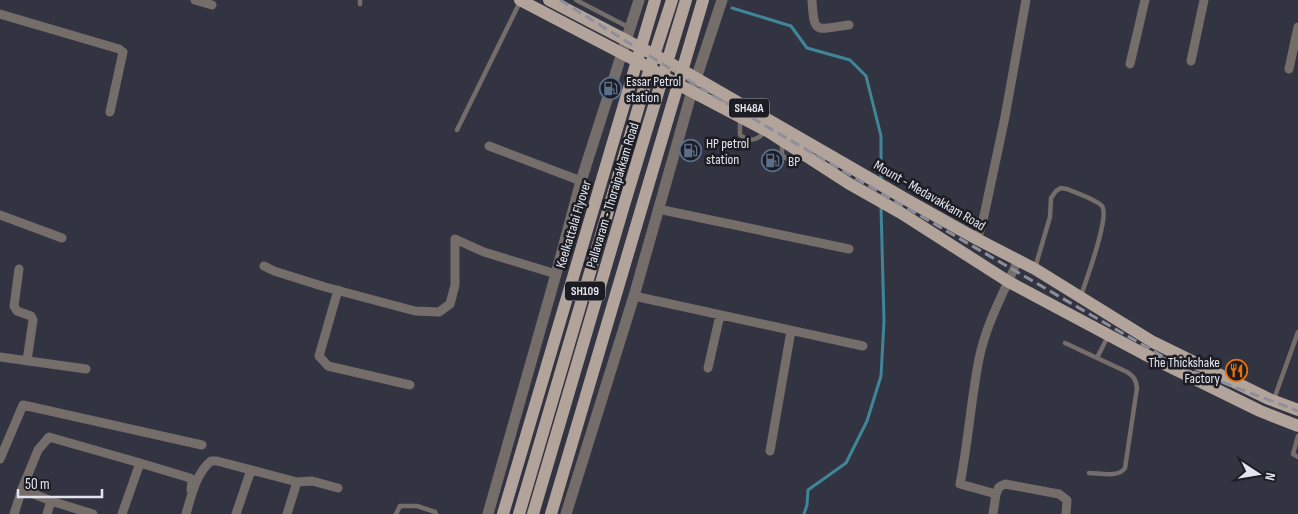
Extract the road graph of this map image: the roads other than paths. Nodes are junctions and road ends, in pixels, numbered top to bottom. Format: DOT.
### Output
graph roads {
  1 [pos="195,0"];
  2 [pos="520,0"];
  3 [pos="549,0"];
  4 [pos="576,0"];
  5 [pos="639,0"];
  6 [pos="655,0"];
  7 [pos="672,0"];
  8 [pos="686,0"];
  9 [pos="703,0"];
  10 [pos="722,0"];
  11 [pos="812,0"];
  12 [pos="1026,0"];
  13 [pos="1145,0"];
  14 [pos="1204,0"];
  15 [pos="212,5"];
  16 [pos="0,14"];
  17 [pos="849,25"];
  18 [pos="1298,27"];
  19 [pos="628,34"];
  20 [pos="621,53"];
  21 [pos="655,54"];
  22 [pos="1191,61"];
  23 [pos="668,62"];
  24 [pos="1130,64"];
  25 [pos="650,68"];
  26 [pos="1289,69"];
  27 [pos="664,77"];
  28 [pos="697,78"];
  29 [pos="692,92"];
  30 [pos="110,112"];
  31 [pos="457,130"];
  32 [pos="489,146"];
  33 [pos="581,181"];
  34 [pos="658,209"];
  35 [pos="0,215"];
  36 [pos="62,238"];
  37 [pos="977,239"];
  38 [pos="848,249"];
  39 [pos="1018,260"];
  40 [pos="264,266"];
  41 [pos="19,269"];
  42 [pos="1035,269"];
  43 [pos="556,274"];
  44 [pos="1009,282"];
  45 [pos="338,290"];
  46 [pos="634,296"];
  47 [pos="1081,296"];
  48 [pos="720,315"];
  49 [pos="791,331"];
  50 [pos="1298,332"];
  51 [pos="1108,335"];
  52 [pos="1065,343"];
  53 [pos="863,346"];
  54 [pos="0,357"];
  55 [pos="1097,358"];
  56 [pos="27,361"];
  57 [pos="708,368"];
  58 [pos="86,370"];
  59 [pos="410,385"];
  60 [pos="1274,401"];
  61 [pos="1298,410"];
  62 [pos="1298,426"];
  63 [pos="1298,436"];
  64 [pos="4,438"];
  65 [pos="202,445"];
  66 [pos="770,451"];
  67 [pos="1298,457"];
  68 [pos="0,459"];
  69 [pos="140,463"];
  70 [pos="251,470"];
  71 [pos="1089,473"];
  72 [pos="297,482"];
  73 [pos="338,488"];
  74 [pos="22,489"];
  75 [pos="996,494"];
  76 [pos="51,501"];
  77 [pos="14,514"];
  78 [pos="47,514"];
  79 [pos="94,514"];
  80 [pos="122,514"];
  81 [pos="184,514"];
  82 [pos="236,514"];
  83 [pos="287,514"];
  84 [pos="396,514"];
  85 [pos="436,514"];
  86 [pos="488,514"];
  87 [pos="503,514"];
  88 [pos="519,514"];
  89 [pos="533,514"];
  90 [pos="551,514"];
  91 [pos="566,514"];
  92 [pos="993,514"];
  93 [pos="1066,514"];
  1 -- 15 [label="street"];
  2 -- 20 [label="main road, SH48A"];
  2 -- 31 [label="lane"];
  3 -- 19 [label="main road, Mount - Medavakkam Road / SH48A"];
  4 -- 19 [label="lane"];
  5 -- 19 [label="street"];
  6 -- 87 [label="main road, Keelkattalai Flyover, bridge"];
  7 -- 21 [label="main road, Pallavaram - Thoraipakkam Road / SH109"];
  8 -- 23 [label="main road, Pallavaram - Thoraipakkam Road / SH109"];
  9 -- 90 [label="main road, bridge"];
  10 -- 28 [label="street"];
  11 -- 17 [label="street"];
  12 -- 37 [label="street"];
  13 -- 24 [label="street"];
  14 -- 22 [label="street"];
  16 -- 30 [label="street"];
  18 -- 26 [label="street"];
  19 -- 20 [label="street"];
  19 -- 21 [label="main road, Mount - Medavakkam Road / SH48A"];
  20 -- 25 [label="main road, SH48A"];
  20 -- 33 [label="street"];
  21 -- 23 [label="main road, Mount - Medavakkam Road / SH48A"];
  21 -- 25 [label="main road, Pallavaram - Thoraipakkam Road / SH109"];
  23 -- 27 [label="main road, Pallavaram - Thoraipakkam Road / SH109"];
  23 -- 28 [label="main road, Mount - Medavakkam Road / SH48A"];
  25 -- 27 [label="main road, SH48A"];
  25 -- 88 [label="main road, Pallavaram - Thoraipakkam Road / SH109"];
  27 -- 29 [label="main road, SH48A"];
  27 -- 89 [label="main road, Pallavaram - Thoraipakkam Road / SH109"];
  28 -- 29 [label="street"];
  28 -- 37 [label="main road, Mount - Medavakkam Road / SH48A"];
  29 -- 34 [label="street"];
  29 -- 44 [label="main road, SH48A"];
  32 -- 33 [label="street"];
  33 -- 43 [label="street"];
  34 -- 38 [label="street"];
  34 -- 46 [label="street"];
  35 -- 36 [label="street"];
  37 -- 39 [label="main road, Mount - Medavakkam Road / SH48A"];
  39 -- 42 [label="main road, Mount - Medavakkam Road / SH48A"];
  39 -- 44 [label="street"];
  40 -- 45 [label="street"];
  41 -- 56 [label="street"];
  42 -- 47 [label="main road, Mount - Medavakkam Road / SH48A"];
  42 -- 47 [label="lane"];
  43 -- 45 [label="street"];
  43 -- 86 [label="street"];
  44 -- 51 [label="main road, SH48A"];
  44 -- 75 [label="street"];
  45 -- 59 [label="street"];
  46 -- 48 [label="street"];
  46 -- 91 [label="street"];
  47 -- 60 [label="main road, Mount - Medavakkam Road / SH48A"];
  48 -- 49 [label="street"];
  48 -- 57 [label="street"];
  49 -- 53 [label="street"];
  49 -- 66 [label="street"];
  50 -- 60 [label="lane"];
  51 -- 55 [label="lane"];
  51 -- 62 [label="main road, SH48A"];
  52 -- 55 [label="lane"];
  54 -- 56 [label="street"];
  55 -- 71 [label="lane"];
  56 -- 58 [label="street"];
  60 -- 61 [label="main road, Mount - Medavakkam Road / SH48A"];
  63 -- 67 [label="lane"];
  64 -- 65 [label="street"];
  64 -- 68 [label="street"];
  69 -- 74 [label="street"];
  69 -- 80 [label="street"];
  69 -- 81 [label="street"];
  70 -- 72 [label="street"];
  70 -- 81 [label="street"];
  70 -- 82 [label="street"];
  72 -- 73 [label="street"];
  72 -- 83 [label="street"];
  74 -- 76 [label="street"];
  74 -- 77 [label="street"];
  75 -- 92 [label="street"];
  75 -- 93 [label="street"];
  76 -- 78 [label="street"];
  76 -- 79 [label="street"];
  84 -- 85 [label="lane"];
}
